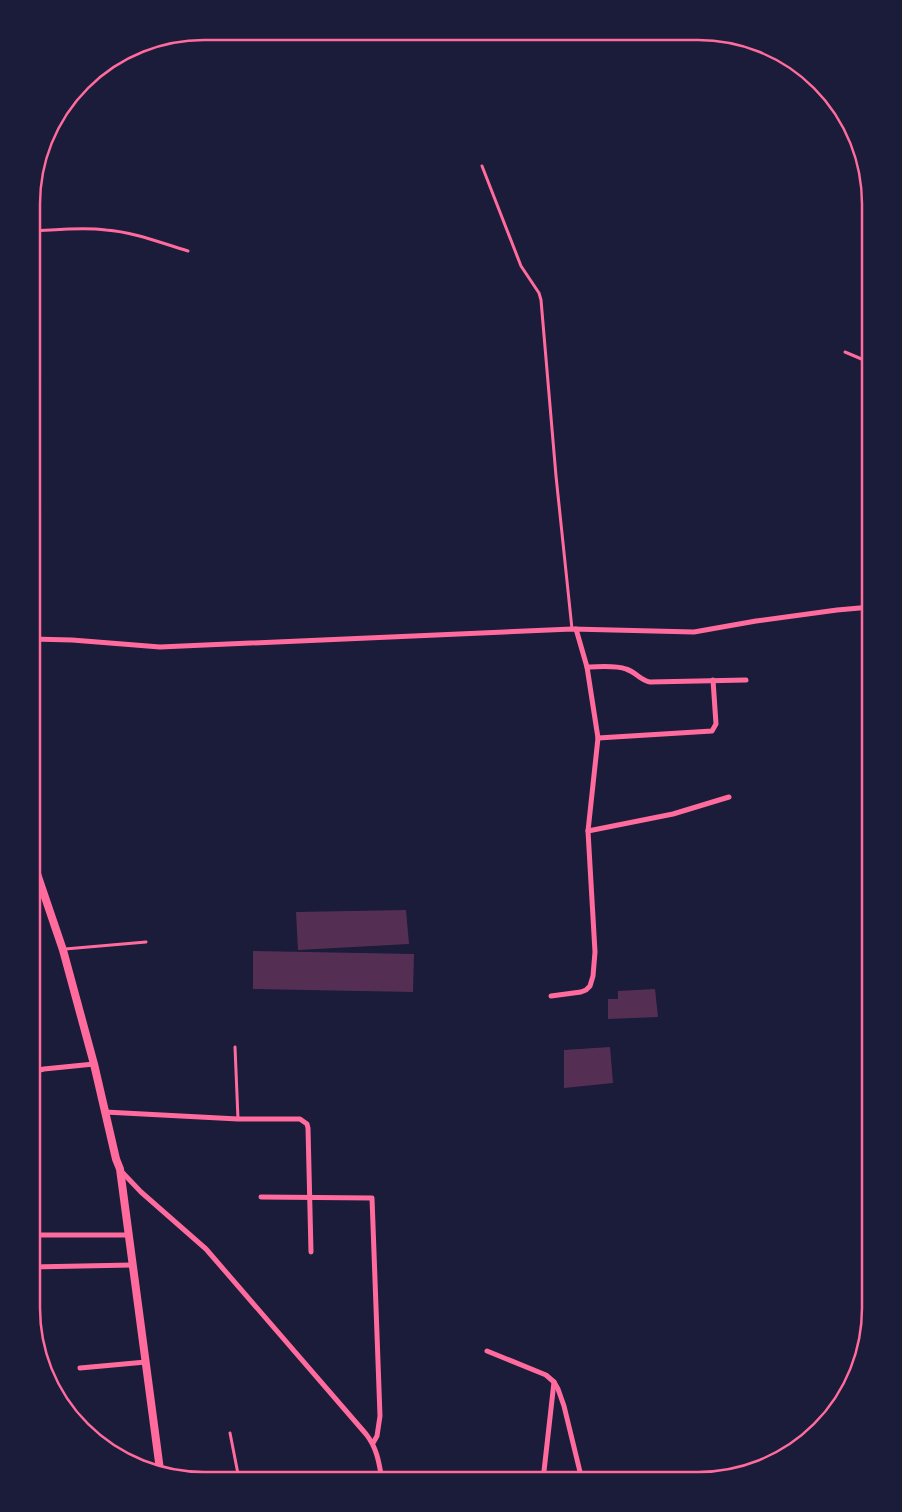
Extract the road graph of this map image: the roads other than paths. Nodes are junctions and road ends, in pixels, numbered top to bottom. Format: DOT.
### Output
graph roads {
  1 [pos="482,166"];
  2 [pos="40,231"];
  3 [pos="188,251"];
  4 [pos="845,352"];
  5 [pos="862,359"];
  6 [pos="862,608"];
  7 [pos="574,629"];
  8 [pos="40,639"];
  9 [pos="587,667"];
  10 [pos="713,680"];
  11 [pos="746,680"];
  12 [pos="598,738"];
  13 [pos="729,797"];
  14 [pos="588,831"];
  15 [pos="40,882"];
  16 [pos="146,942"];
  17 [pos="63,950"];
  18 [pos="551,996"];
  19 [pos="235,1048"];
  20 [pos="94,1064"];
  21 [pos="40,1070"];
  22 [pos="105,1112"];
  23 [pos="238,1119"];
  24 [pos="120,1169"];
  25 [pos="261,1197"];
  26 [pos="309,1197"];
  27 [pos="128,1234"];
  28 [pos="40,1235"];
  29 [pos="311,1252"];
  30 [pos="132,1265"];
  31 [pos="40,1267"];
  32 [pos="487,1351"];
  33 [pos="146,1362"];
  34 [pos="80,1368"];
  35 [pos="554,1382"];
  36 [pos="230,1433"];
  37 [pos="373,1444"];
  38 [pos="159,1465"];
  39 [pos="237,1472"];
  40 [pos="381,1472"];
  41 [pos="544,1472"];
  42 [pos="580,1472"];
  1 -- 7 [label="lane"];
  2 -- 3 [label="lane"];
  4 -- 5 [label="lane"];
  6 -- 7 [label="street"];
  7 -- 8 [label="street"];
  7 -- 9 [label="street"];
  9 -- 10 [label="street"];
  9 -- 12 [label="street"];
  10 -- 11 [label="street"];
  10 -- 12 [label="street"];
  12 -- 14 [label="street"];
  13 -- 14 [label="street"];
  14 -- 18 [label="street"];
  15 -- 17 [label="street"];
  16 -- 17 [label="lane"];
  17 -- 20 [label="street"];
  19 -- 23 [label="lane"];
  20 -- 21 [label="street"];
  20 -- 22 [label="street"];
  22 -- 23 [label="street"];
  22 -- 24 [label="street"];
  23 -- 26 [label="street"];
  24 -- 27 [label="street"];
  24 -- 37 [label="street"];
  25 -- 26 [label="street"];
  26 -- 29 [label="street"];
  26 -- 37 [label="street"];
  27 -- 28 [label="street"];
  27 -- 30 [label="street"];
  30 -- 31 [label="street"];
  30 -- 33 [label="street"];
  32 -- 35 [label="street"];
  33 -- 34 [label="street"];
  33 -- 38 [label="street"];
  35 -- 41 [label="street"];
  35 -- 42 [label="street"];
  36 -- 39 [label="lane"];
  37 -- 40 [label="street"];
}
